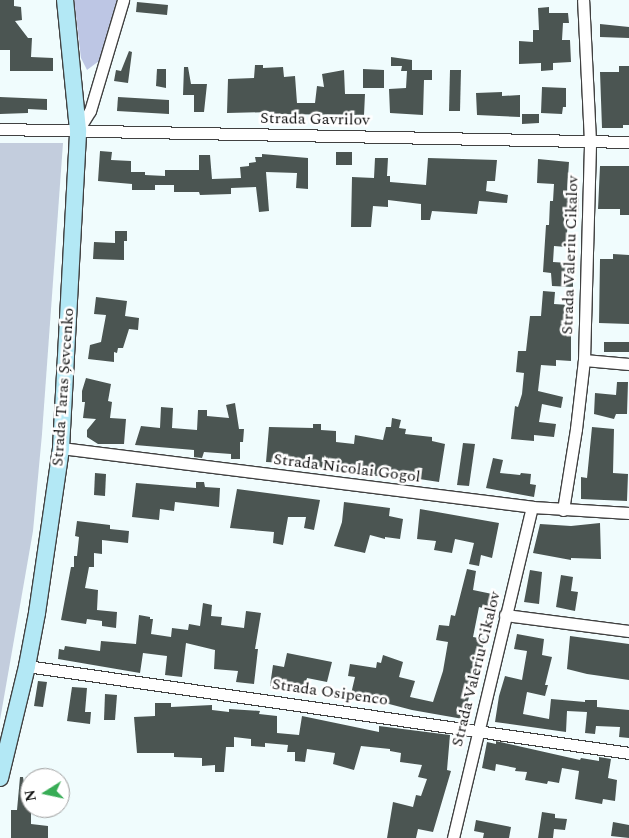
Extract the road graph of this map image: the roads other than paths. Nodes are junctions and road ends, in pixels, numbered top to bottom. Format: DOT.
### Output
graph roads {
  1 [pos="65,0"];
  2 [pos="123,0"];
  3 [pos="583,0"];
  4 [pos="0,129"];
  5 [pos="78,130"];
  6 [pos="590,141"];
  7 [pos="629,142"];
  8 [pos="584,360"];
  9 [pos="629,364"];
  10 [pos="61,448"];
  11 [pos="532,507"];
  12 [pos="563,510"];
  13 [pos="629,513"];
  14 [pos="505,615"];
  15 [pos="629,631"];
  16 [pos="27,666"];
  17 [pos="477,729"];
  18 [pos="629,753"];
  19 [pos="0,778"];
  20 [pos="453,838"];
  1 -- 5 [label="main road"];
  2 -- 5 [label="street, Strada Taras Șevcenko"];
  3 -- 6 [label="street, Strada Valeriu Cikalov"];
  4 -- 5 [label="street, Strada Gavrilov"];
  5 -- 6 [label="street, Strada Gavrilov"];
  5 -- 10 [label="main road, Strada Taras Șevcenko"];
  6 -- 7 [label="street, Strada Gavrilov"];
  6 -- 8 [label="street, Strada Valeriu Cikalov"];
  8 -- 9 [label="street"];
  8 -- 12 [label="street, Strada Valeriu Cikalov"];
  10 -- 11 [label="street, Strada Nicolai Gogol"];
  10 -- 16 [label="main road, Strada Taras Șevcenko"];
  11 -- 12 [label="street, Strada Nicolai Gogol"];
  11 -- 14 [label="street, Strada Valeriu Cikalov"];
  12 -- 13 [label="street, Strada Nicolai Gogol"];
  14 -- 15 [label="street"];
  14 -- 17 [label="street, Strada Valeriu Cikalov"];
  16 -- 17 [label="street, Strada Osipenco"];
  16 -- 19 [label="main road, Strada Taras Șevcenko"];
  17 -- 18 [label="street, Strada Osipenco"];
  17 -- 20 [label="street, Strada Valeriu Cikalov"];
}
